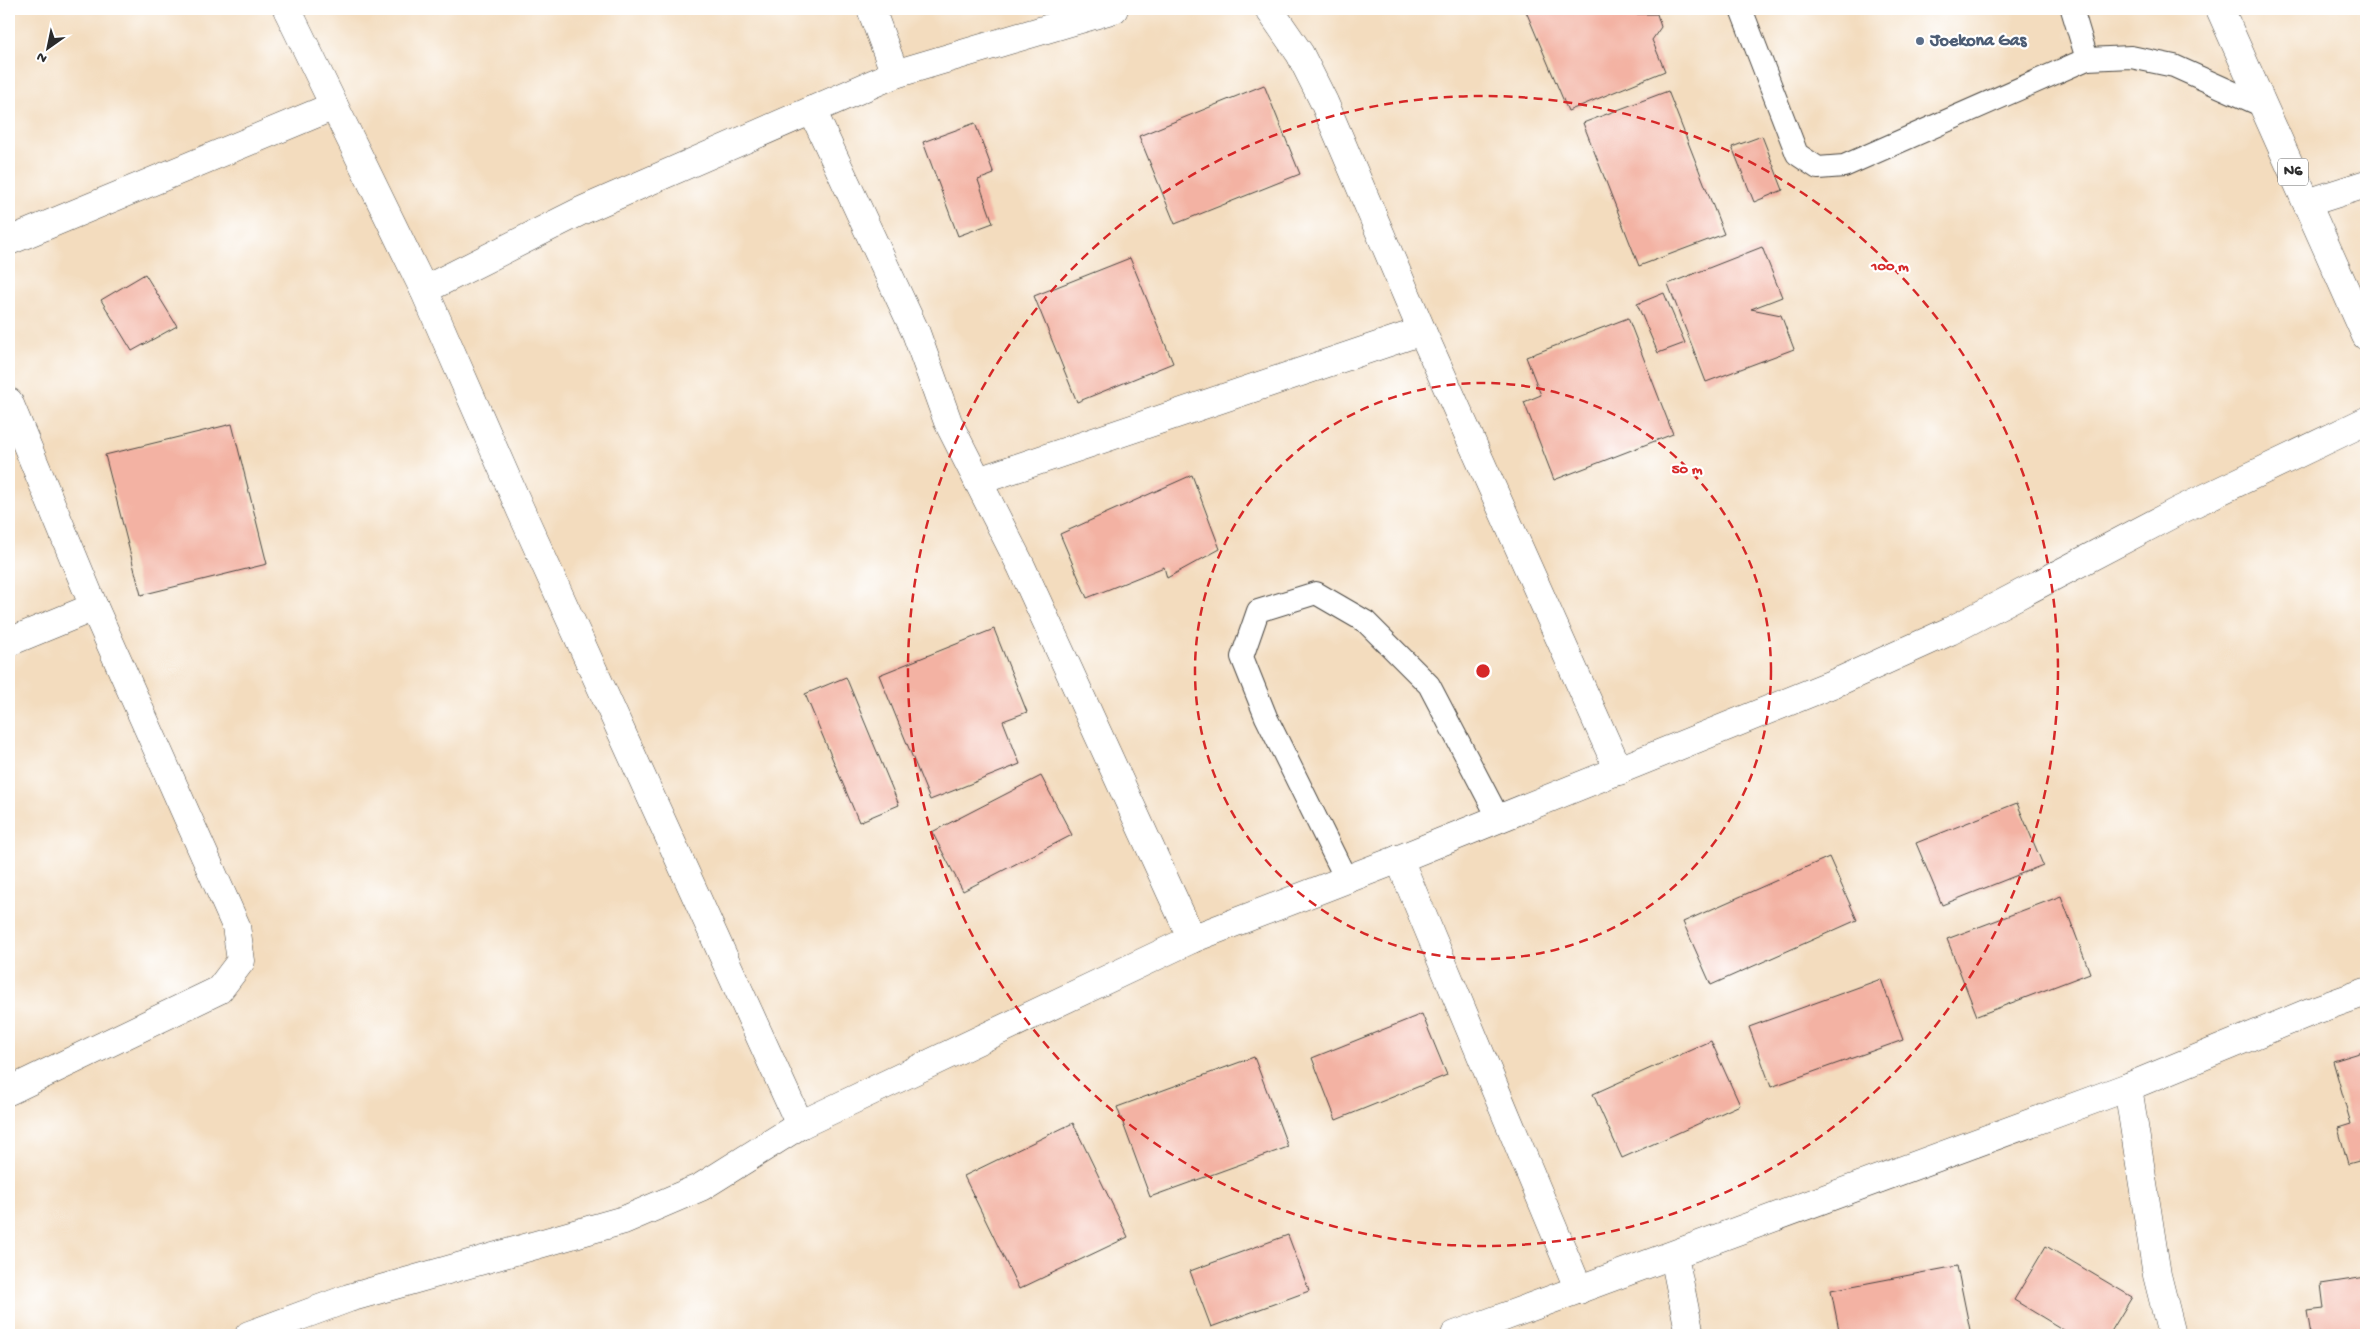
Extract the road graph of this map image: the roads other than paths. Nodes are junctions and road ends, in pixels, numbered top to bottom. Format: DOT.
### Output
graph roads {
  1 [pos="286,9"];
  2 [pos="872,9"];
  3 [pos="1114,9"];
  4 [pos="1270,9"];
  5 [pos="1741,9"];
  6 [pos="2072,9"];
  7 [pos="2220,9"];
  8 [pos="2087,59"];
  9 [pos="895,74"];
  10 [pos="334,106"];
  11 [pos="2263,106"];
  12 [pos="812,110"];
  13 [pos="2366,184"];
  14 [pos="2307,203"];
  15 [pos="9,241"];
  16 [pos="424,290"];
  17 [pos="1422,331"];
  18 [pos="2366,336"];
  19 [pos="9,402"];
  20 [pos="2366,421"];
  21 [pos="978,481"];
  22 [pos="94,607"];
  23 [pos="9,642"];
  24 [pos="1619,771"];
  25 [pos="1499,819"];
  26 [pos="1398,859"];
  27 [pos="1346,879"];
  28 [pos="1192,939"];
  29 [pos="2366,992"];
  30 [pos="2128,1087"];
  31 [pos="9,1091"];
  32 [pos="800,1125"];
  33 [pos="1674,1256"];
  34 [pos="1579,1290"];
  35 [pos="249,1335"];
  36 [pos="1455,1335"];
  37 [pos="1690,1335"];
  38 [pos="2172,1335"];
  1 -- 10 [label="street"];
  2 -- 9 [label="street"];
  3 -- 9 [label="street"];
  4 -- 17 [label="street"];
  5 -- 8 [label="lane"];
  6 -- 8 [label="lane"];
  7 -- 11 [label="street, N6"];
  8 -- 11 [label="lane"];
  9 -- 12 [label="street"];
  10 -- 15 [label="street"];
  10 -- 16 [label="street"];
  11 -- 14 [label="street, N6"];
  12 -- 16 [label="street"];
  12 -- 21 [label="street"];
  13 -- 14 [label="street"];
  14 -- 18 [label="street, N6"];
  16 -- 32 [label="street"];
  17 -- 21 [label="street"];
  17 -- 24 [label="street"];
  19 -- 22 [label="street"];
  20 -- 24 [label="street"];
  21 -- 28 [label="street"];
  22 -- 23 [label="street"];
  22 -- 31 [label="street"];
  24 -- 25 [label="street"];
  25 -- 26 [label="street"];
  25 -- 27 [label="lane"];
  26 -- 27 [label="street"];
  26 -- 34 [label="street"];
  27 -- 28 [label="street"];
  28 -- 32 [label="street"];
  29 -- 30 [label="street"];
  30 -- 33 [label="street"];
  30 -- 38 [label="street"];
  32 -- 35 [label="street"];
  33 -- 34 [label="street"];
  33 -- 37 [label="street"];
  34 -- 36 [label="street"];
}
